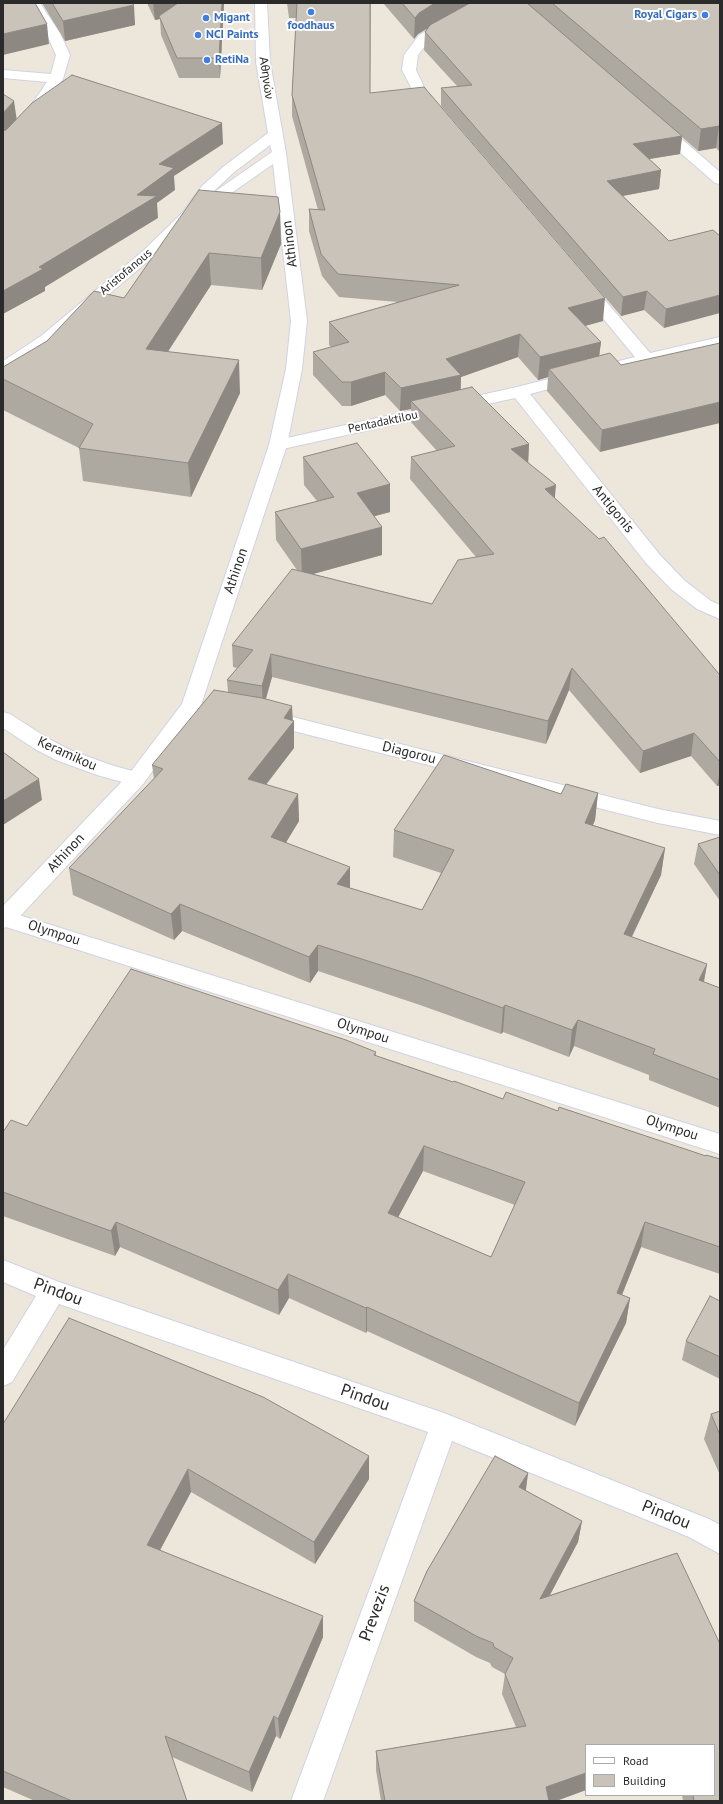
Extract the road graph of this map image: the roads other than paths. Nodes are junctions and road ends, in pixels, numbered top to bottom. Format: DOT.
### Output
graph roads {
  1 [pos="34,3"];
  2 [pos="261,3"];
  3 [pos="459,18"];
  4 [pos="3,74"];
  5 [pos="56,79"];
  6 [pos="648,118"];
  7 [pos="444,120"];
  8 [pos="276,134"];
  9 [pos="3,147"];
  10 [pos="278,153"];
  11 [pos="720,180"];
  12 [pos="187,216"];
  13 [pos="576,276"];
  14 [pos="720,342"];
  15 [pos="646,359"];
  16 [pos="3,368"];
  17 [pos="519,392"];
  18 [pos="278,445"];
  19 [pos="720,613"];
  20 [pos="191,705"];
  21 [pos="213,709"];
  22 [pos="250,715"];
  23 [pos="3,719"];
  24 [pos="136,779"];
  25 [pos="720,828"];
  26 [pos="4,919"];
  27 [pos="720,1144"];
  28 [pos="3,1271"];
  29 [pos="53,1291"];
  30 [pos="3,1374"];
  31 [pos="444,1425"];
  32 [pos="720,1540"];
  33 [pos="307,1801"];
  1 -- 5 [label="street"];
  2 -- 8 [label="street, Αθηνών"];
  3 -- 7 [label="street"];
  4 -- 5 [label="street"];
  5 -- 9 [label="street"];
  6 -- 11 [label="street"];
  8 -- 10 [label="street, Αθηνών"];
  8 -- 12 [label="street, Aristofanous"];
  10 -- 12 [label="street, Aristofanous"];
  10 -- 18 [label="street, Athinon"];
  12 -- 16 [label="street, Aristofanous"];
  13 -- 15 [label="street"];
  14 -- 15 [label="street, Pentadaktilou"];
  15 -- 17 [label="street, Pentadaktilou"];
  17 -- 18 [label="street, Pentadaktilou"];
  17 -- 19 [label="street, Antigonis"];
  18 -- 20 [label="street, Athinon"];
  20 -- 21 [label="street"];
  20 -- 24 [label="street, Athinon"];
  22 -- 25 [label="street, Diagorou"];
  23 -- 24 [label="street, Keramikou"];
  24 -- 26 [label="street, Athinon"];
  26 -- 27 [label="street, Olympou"];
  28 -- 29 [label="street, Pindou"];
  29 -- 30 [label="street"];
  29 -- 31 [label="street, Pindou"];
  31 -- 32 [label="street, Pindou"];
  31 -- 33 [label="street, Prevezis"];
}
